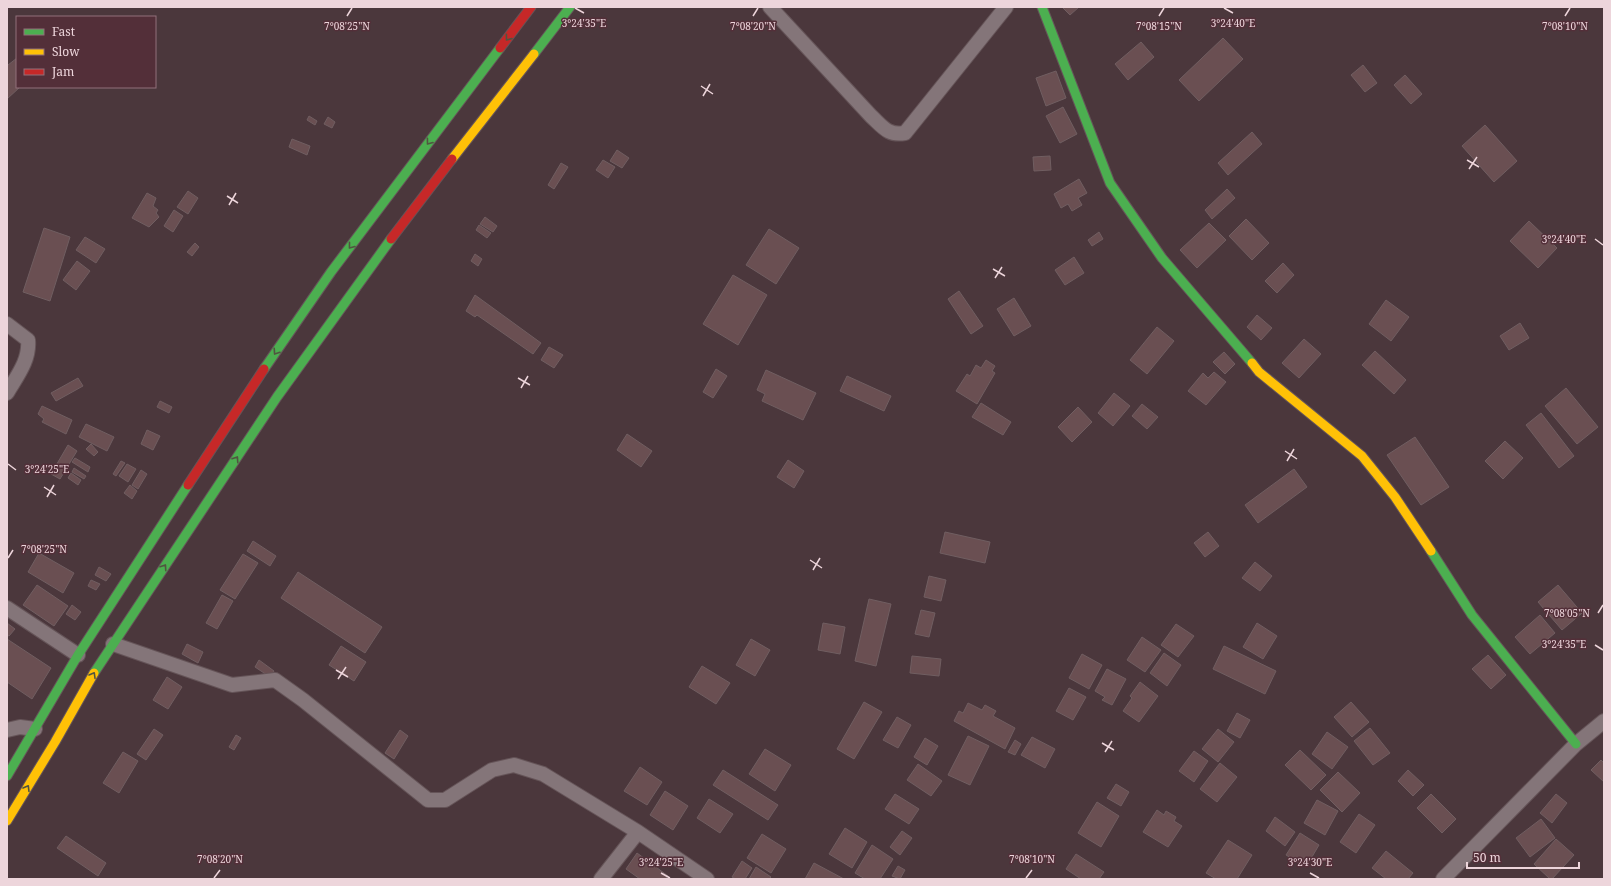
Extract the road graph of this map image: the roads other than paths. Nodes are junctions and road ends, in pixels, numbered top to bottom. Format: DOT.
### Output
graph roads {
  1 [pos="531,7"];
  2 [pos="570,7"];
  3 [pos="770,7"];
  4 [pos="1006,7"];
  5 [pos="1042,7"];
  6 [pos="10,328"];
  7 [pos="7,393"];
  8 [pos="7,608"];
  9 [pos="113,644"];
  10 [pos="78,655"];
  11 [pos="1604,721"];
  12 [pos="7,730"];
  13 [pos="35,730"];
  14 [pos="1576,744"];
  15 [pos="7,776"];
  16 [pos="7,821"];
  17 [pos="638,832"];
  18 [pos="602,879"];
  19 [pos="707,879"];
  20 [pos="1443,879"];
  1 -- 10 [label="main road, one-way"];
  9 -- 2 [label="main road, one-way"];
  3 -- 4 [label="street"];
  5 -- 14 [label="main road"];
  6 -- 7 [label="street"];
  8 -- 10 [label="street"];
  16 -- 9 [label="main road, one-way"];
  9 -- 17 [label="street"];
  10 -- 13 [label="main road"];
  11 -- 14 [label="street"];
  12 -- 13 [label="street"];
  13 -- 15 [label="main road"];
  14 -- 20 [label="street"];
  17 -- 18 [label="street"];
  17 -- 19 [label="street"];
}
